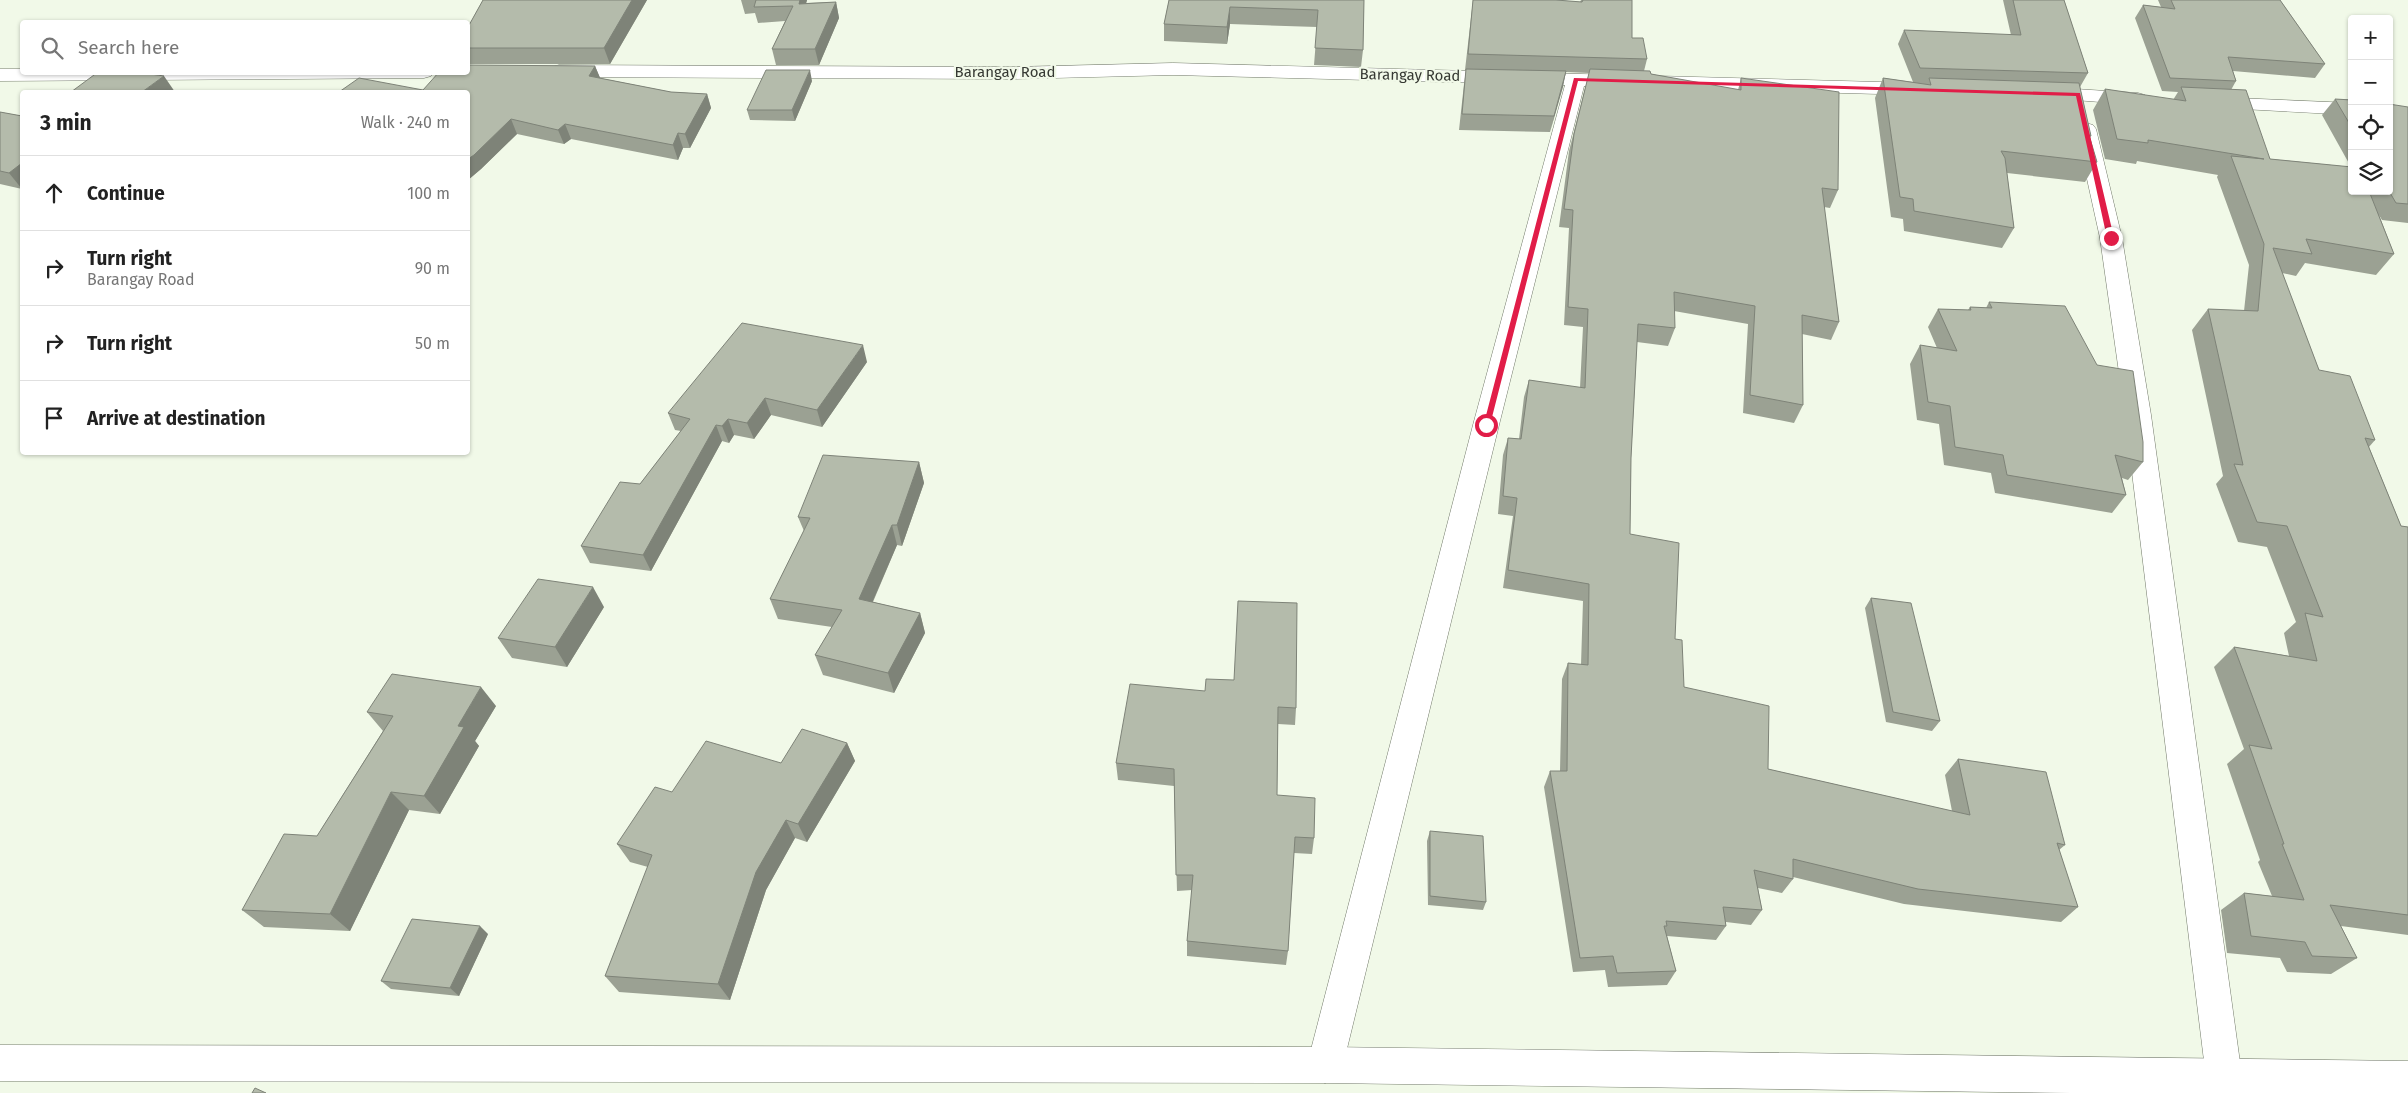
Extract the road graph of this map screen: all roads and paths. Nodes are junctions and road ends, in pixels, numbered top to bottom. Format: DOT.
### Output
graph roads {
  1 [pos="537,71"];
  2 [pos="0,74"];
  3 [pos="20,74"];
  4 [pos="1576,79"];
  5 [pos="1930,90"];
  6 [pos="2029,93"];
  7 [pos="2078,94"];
  8 [pos="2155,100"];
  9 [pos="2194,102"];
  10 [pos="2348,110"];
  11 [pos="0,1063"];
  12 [pos="1325,1064"];
  13 [pos="2224,1077"];
  14 [pos="2408,1079"];
  1 -- 4 [label="street, Barangay Road"];
  2 -- 3 [label="street"];
  4 -- 5 [label="street, Barangay Road"];
  4 -- 12 [label="street"];
  6 -- 7 [label="street"];
  7 -- 8 [label="street"];
  7 -- 13 [label="street"];
  9 -- 10 [label="street"];
  11 -- 12 [label="street"];
  12 -- 13 [label="street"];
  13 -- 14 [label="street"];
}
